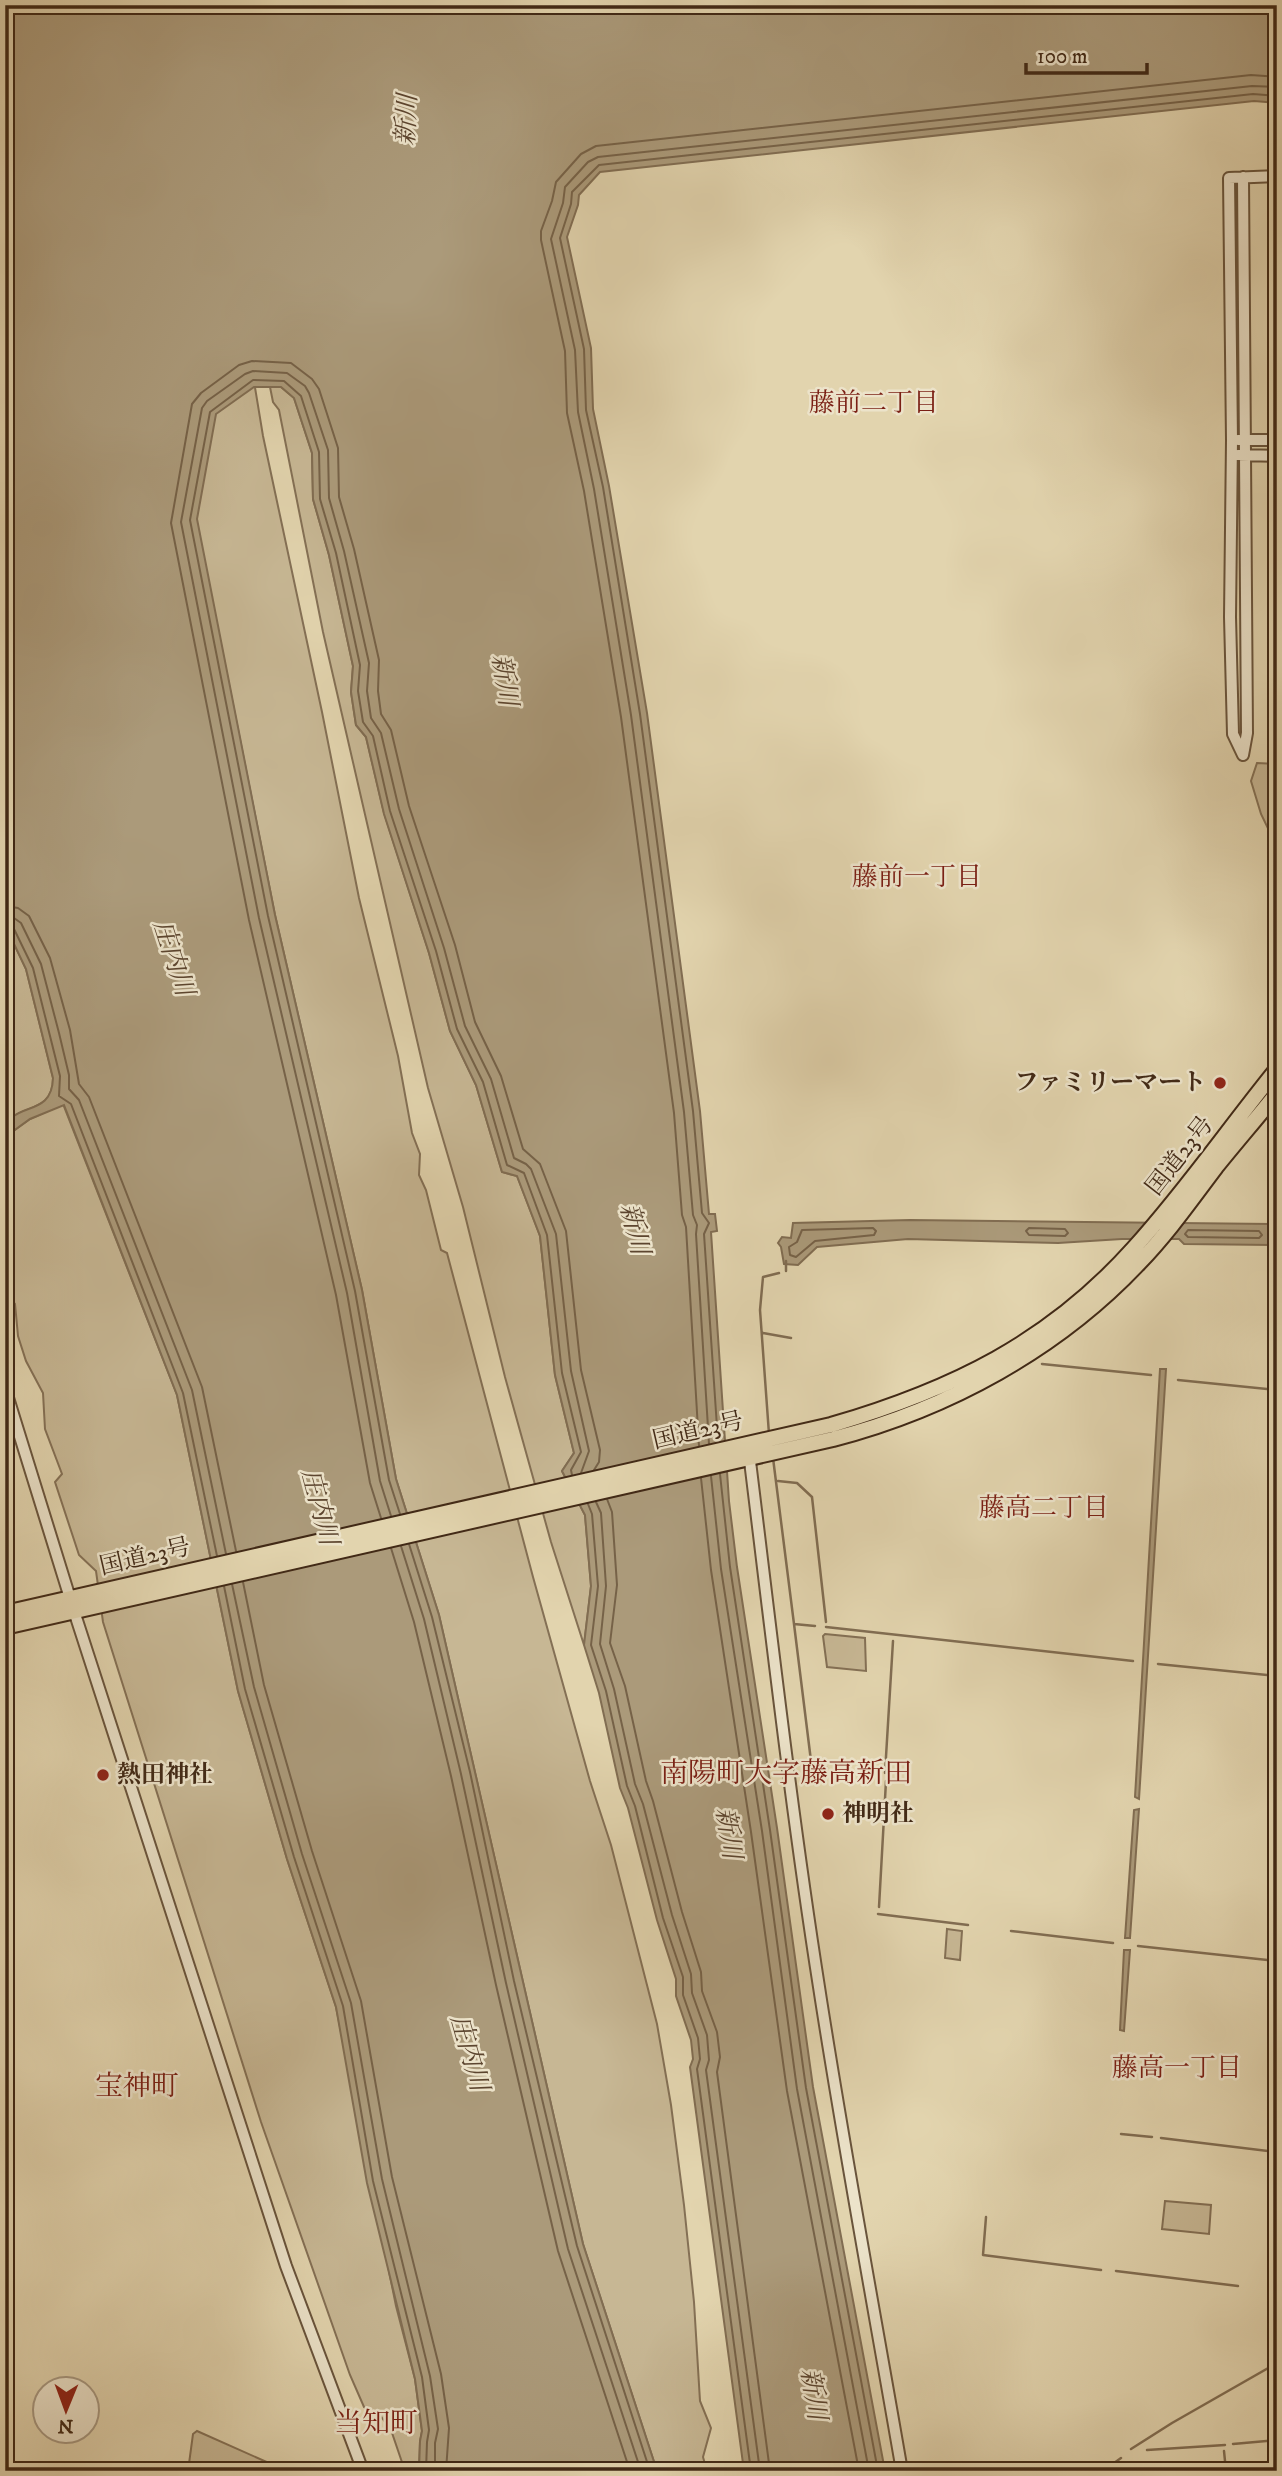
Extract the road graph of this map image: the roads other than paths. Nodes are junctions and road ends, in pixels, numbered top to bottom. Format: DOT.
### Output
graph roads {
  1 [pos="1277,176"];
  2 [pos="1243,177"];
  3 [pos="1232,440"];
  4 [pos="1244,440"];
  5 [pos="1277,440"];
  6 [pos="1231,455"];
  7 [pos="1245,456"];
  8 [pos="1277,456"];
  9 [pos="1277,1069"];
  10 [pos="1277,1093"];
  11 [pos="1277,1102"];
  12 [pos="1199,1189"];
  13 [pos="1142,1250"];
  14 [pos="5,1388"];
  15 [pos="746,1451"];
  16 [pos="71,1604"];
  17 [pos="5,1613"];
  18 [pos="5,1627"];
  19 [pos="363,2471"];
  20 [pos="902,2471"];
  1 -- 2 [label="street"];
  2 -- 3 [label="street"];
  2 -- 4 [label="street"];
  3 -- 4 [label="street"];
  3 -- 6 [label="street"];
  4 -- 5 [label="street"];
  4 -- 7 [label="street"];
  6 -- 7 [label="street"];
  6 -- 7 [label="street"];
  7 -- 8 [label="street"];
  9 -- 13 [label="highway, 国道23号"];
  10 -- 12 [label="highway, 国道23号"];
  11 -- 12 [label="highway"];
  12 -- 13 [label="highway, 国道23号"];
  13 -- 15 [label="highway, 国道23号"];
  14 -- 16 [label="street"];
  15 -- 16 [label="highway, 国道23号"];
  15 -- 20 [label="street"];
  16 -- 17 [label="highway, 国道23号"];
  16 -- 18 [label="highway, 国道23号"];
  16 -- 19 [label="street"];
}
